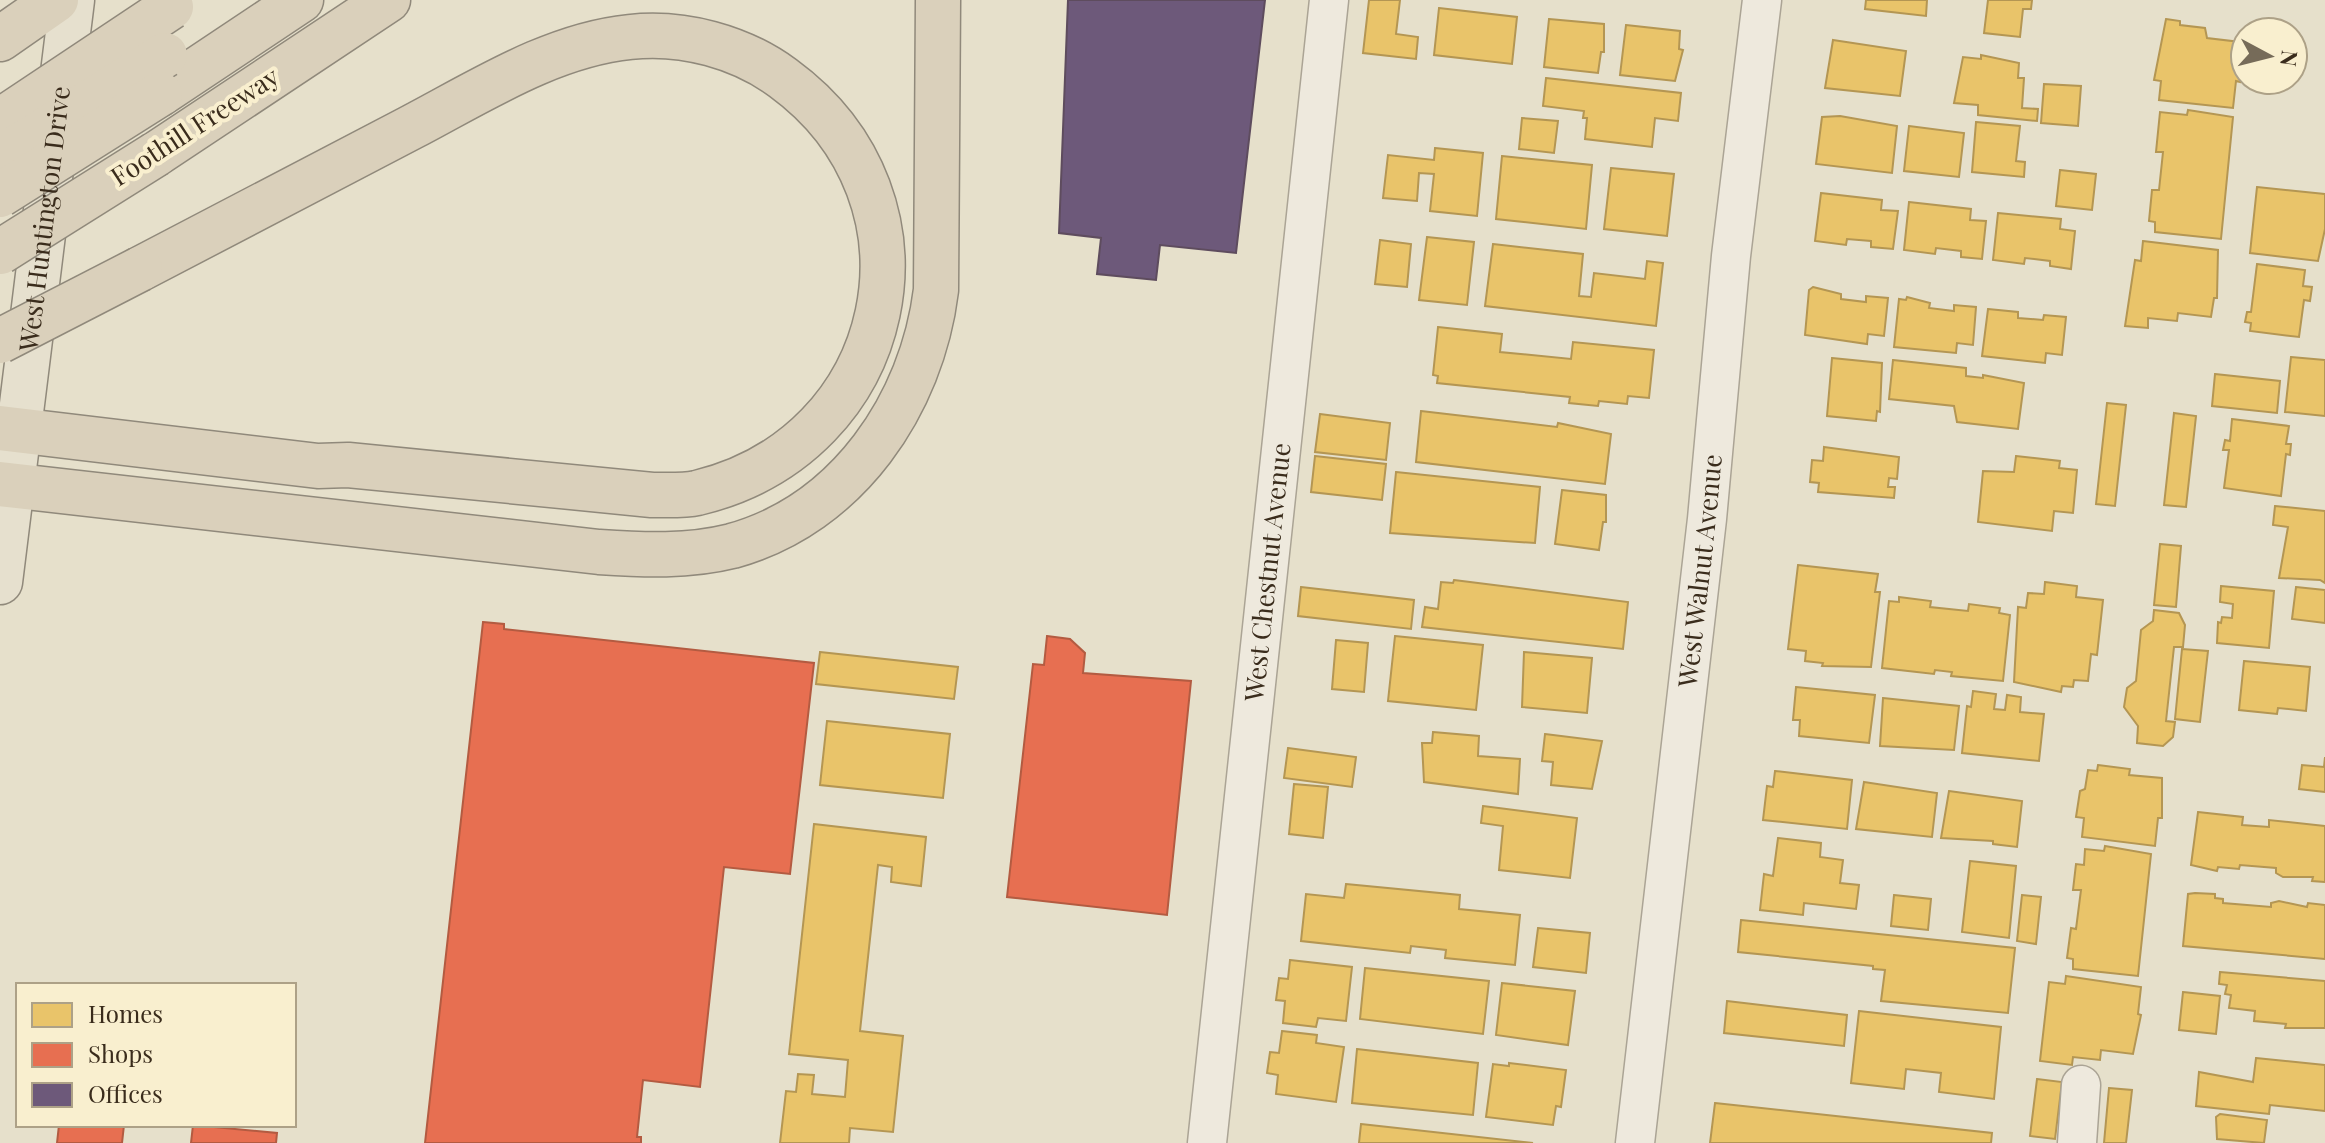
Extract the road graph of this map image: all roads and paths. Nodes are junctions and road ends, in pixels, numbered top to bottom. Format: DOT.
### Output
graph roads {
  1 [pos="56,0"];
  2 [pos="72,0"];
  3 [pos="252,0"];
  4 [pos="301,0"];
  5 [pos="388,0"];
  6 [pos="938,0"];
  7 [pos="1329,0"];
  8 [pos="1762,0"];
  9 [pos="177,4"];
  10 [pos="0,39"];
  11 [pos="162,75"];
  12 [pos="0,121"];
  13 [pos="0,158"];
  14 [pos="0,195"];
  15 [pos="0,252"];
  16 [pos="0,341"];
  17 [pos="8,429"];
  18 [pos="6,484"];
  19 [pos="0,582"];
  20 [pos="2081,1085"];
  21 [pos="1207,1143"];
  22 [pos="1635,1143"];
  23 [pos="2077,1143"];
  1 -- 10 [label="highway"];
  2 -- 17 [label="main road, West Huntington Drive"];
  3 -- 11 [label="highway"];
  4 -- 11 [label="highway"];
  5 -- 15 [label="highway, Foothill Freeway, bridge"];
  6 -- 18 [label="highway"];
  7 -- 21 [label="street, West Chestnut Avenue"];
  8 -- 22 [label="street, West Walnut Avenue"];
  9 -- 12 [label="highway, bridge"];
  11 -- 13 [label="highway, bridge"];
  11 -- 14 [label="highway, bridge"];
  16 -- 17 [label="highway, bridge"];
  17 -- 18 [label="main road, West Huntington Drive"];
  18 -- 19 [label="main road, West Huntington Drive"];
  20 -- 23 [label="street"];
}
